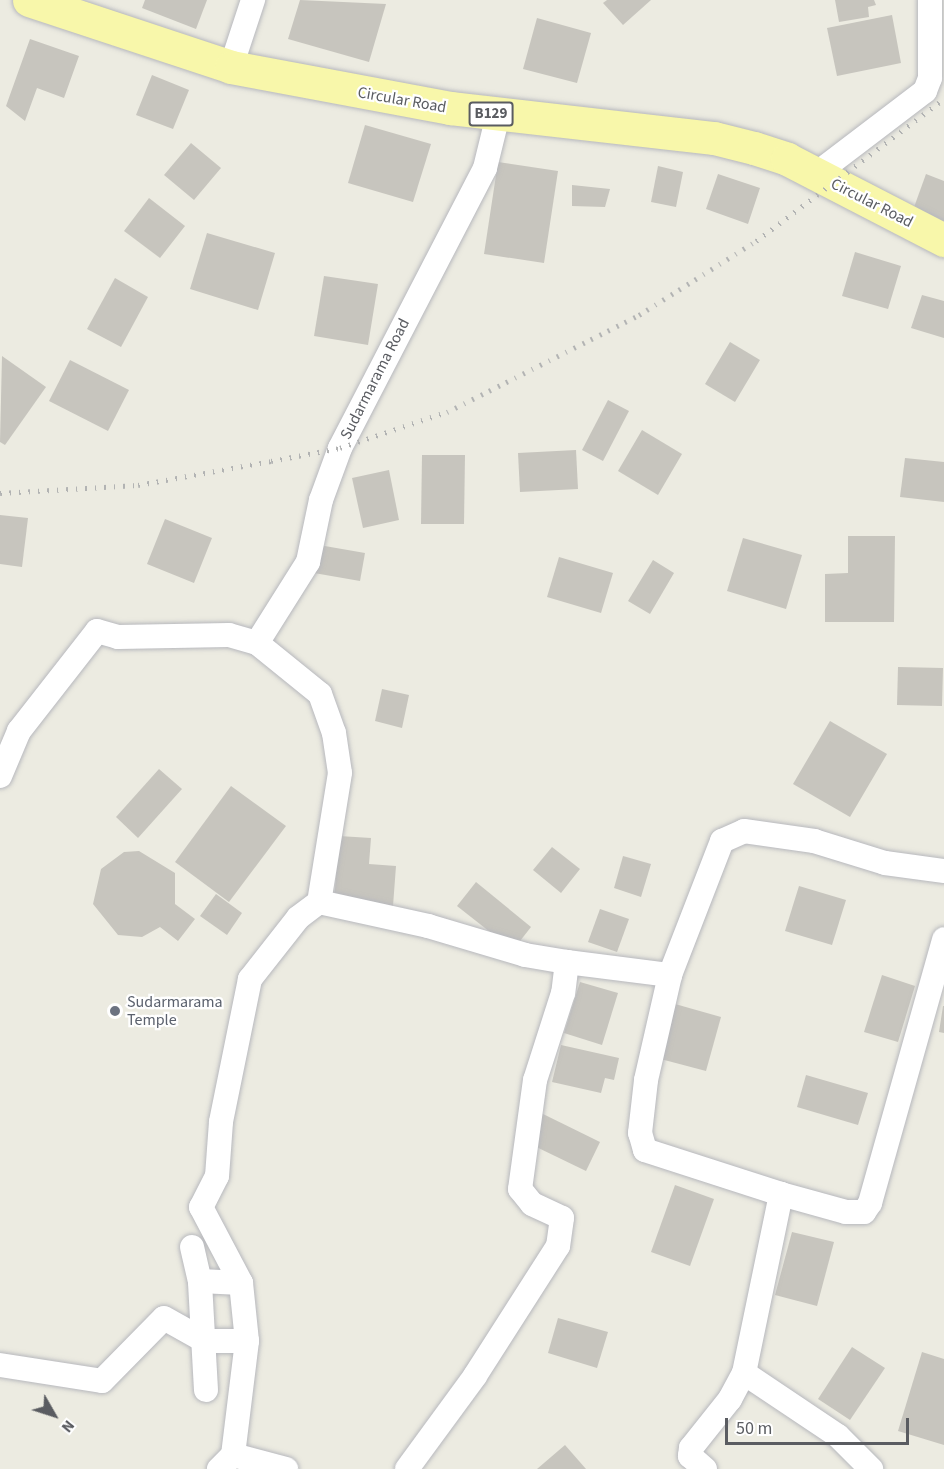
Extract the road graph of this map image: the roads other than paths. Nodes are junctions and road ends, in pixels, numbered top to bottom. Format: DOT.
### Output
graph roads {
  1 [pos="29,0"];
  2 [pos="253,0"];
  3 [pos="930,0"];
  4 [pos="231,66"];
  5 [pos="498,115"];
  6 [pos="816,174"];
  7 [pos="944,240"];
  8 [pos="256,643"];
  9 [pos="0,776"];
  10 [pos="944,871"];
  11 [pos="320,902"];
  12 [pos="944,939"];
  13 [pos="567,962"];
  14 [pos="670,975"];
  15 [pos="781,1194"];
  16 [pos="192,1247"];
  17 [pos="200,1281"];
  18 [pos="241,1283"];
  19 [pos="205,1341"];
  20 [pos="247,1341"];
  21 [pos="0,1365"];
  22 [pos="744,1373"];
  23 [pos="206,1390"];
  24 [pos="226,1462"];
  25 [pos="286,1469"];
  26 [pos="407,1469"];
  27 [pos="705,1469"];
  28 [pos="871,1469"];
  1 -- 4 [label="main road, Circular Road / B129"];
  2 -- 4 [label="street"];
  3 -- 6 [label="street"];
  4 -- 5 [label="main road, Circular Road / B129"];
  5 -- 6 [label="main road, Circular Road / B129"];
  5 -- 8 [label="street, Sudarmarama Road"];
  6 -- 7 [label="main road, Circular Road / B129"];
  8 -- 9 [label="street"];
  8 -- 11 [label="street"];
  10 -- 14 [label="street"];
  11 -- 13 [label="street"];
  11 -- 18 [label="street"];
  12 -- 15 [label="street"];
  13 -- 14 [label="street"];
  13 -- 26 [label="street"];
  14 -- 15 [label="street"];
  15 -- 22 [label="street"];
  16 -- 17 [label="street"];
  17 -- 18 [label="street"];
  17 -- 19 [label="street"];
  18 -- 20 [label="street"];
  19 -- 20 [label="street"];
  19 -- 21 [label="street"];
  19 -- 23 [label="street"];
  20 -- 24 [label="street"];
  22 -- 27 [label="street"];
  22 -- 28 [label="street"];
  24 -- 25 [label="street"];
}
